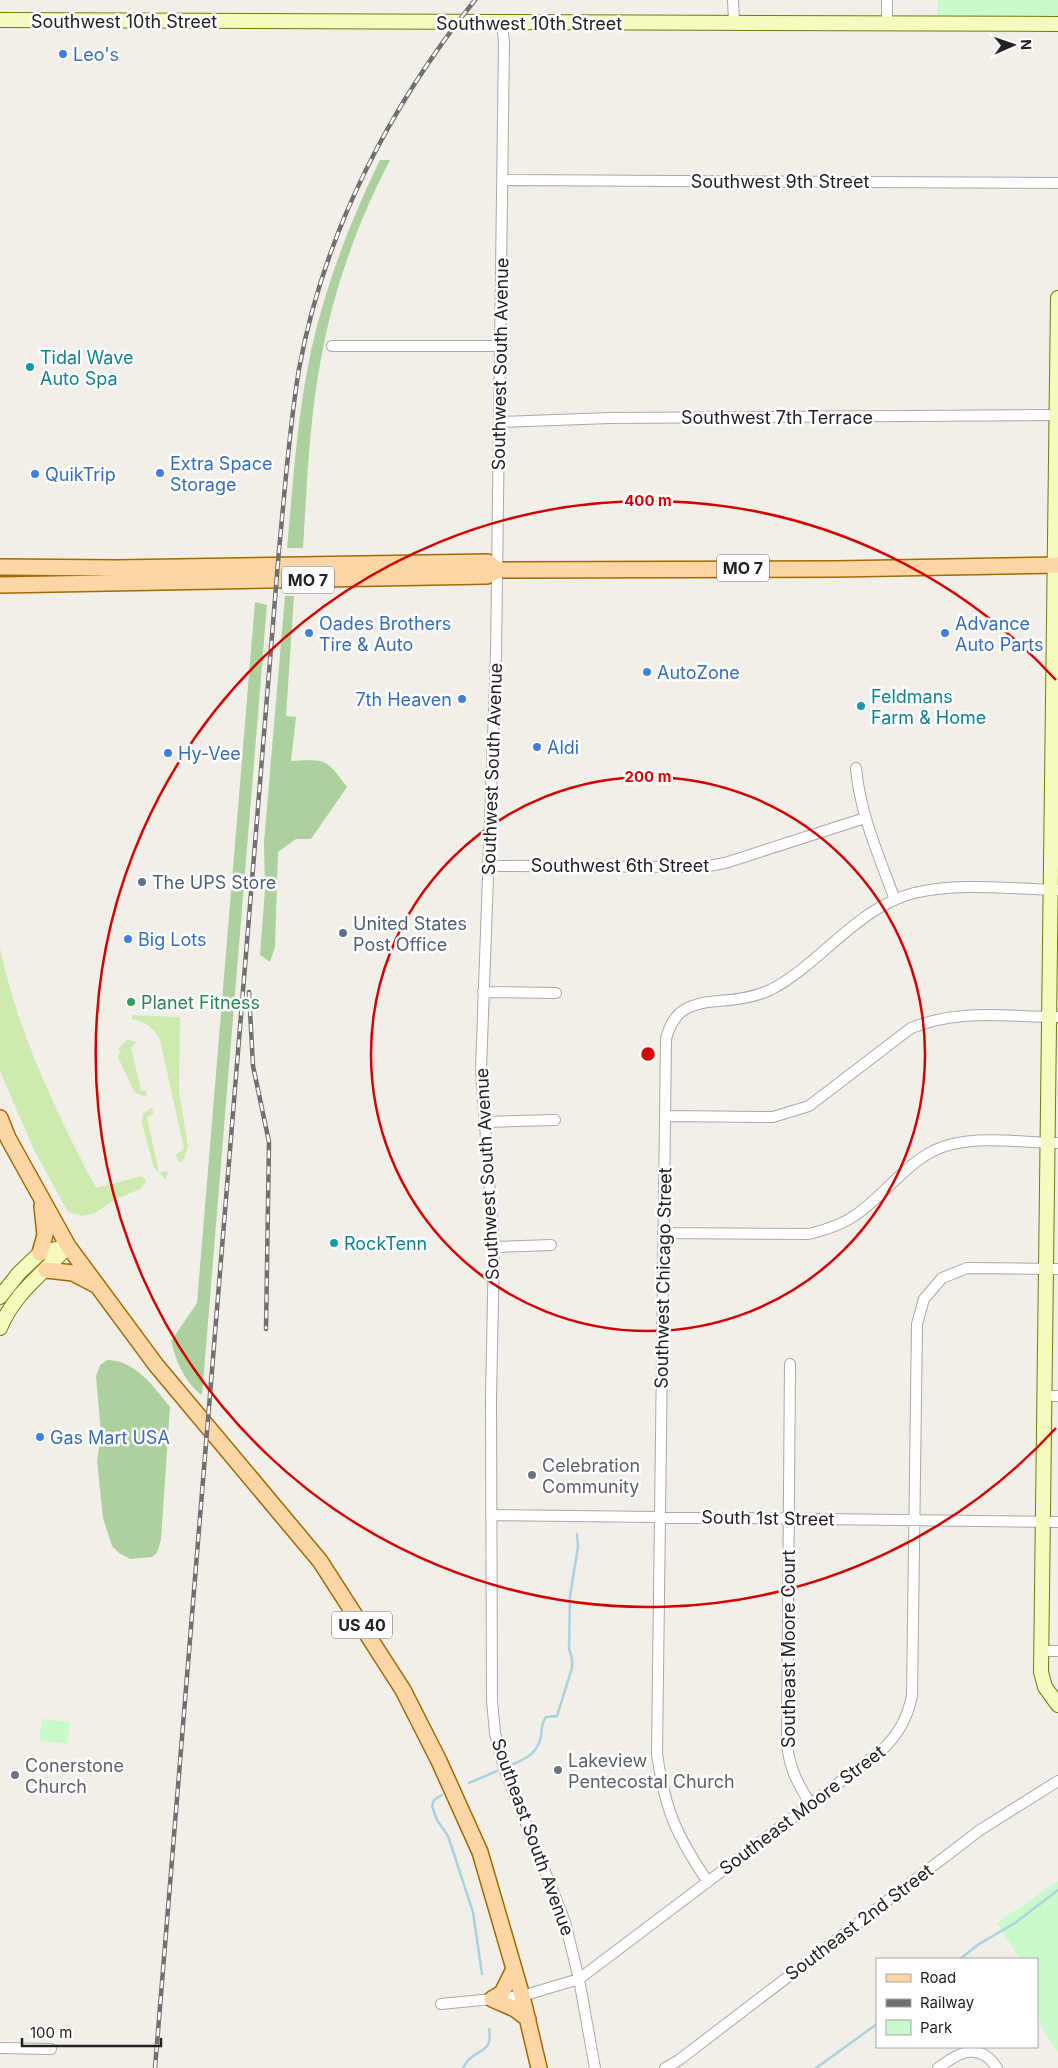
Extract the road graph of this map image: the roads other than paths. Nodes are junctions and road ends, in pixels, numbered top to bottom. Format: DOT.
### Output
graph roads {
  1 [pos="733,0"];
  2 [pos="887,0"];
  3 [pos="0,20"];
  4 [pos="734,22"];
  5 [pos="502,23"];
  6 [pos="887,23"];
  7 [pos="1058,24"];
  8 [pos="502,180"];
  9 [pos="1058,183"];
  10 [pos="1058,298"];
  11 [pos="1058,341"];
  12 [pos="332,346"];
  13 [pos="499,346"];
  14 [pos="1055,415"];
  15 [pos="499,422"];
  16 [pos="0,557"];
  17 [pos="1056,565"];
  18 [pos="0,566"];
  19 [pos="32,567"];
  20 [pos="498,570"];
  21 [pos="0,585"];
  22 [pos="1055,763"];
  23 [pos="856,768"];
  24 [pos="865,818"];
  25 [pos="488,866"];
  26 [pos="1054,890"];
  27 [pos="894,900"];
  28 [pos="483,992"];
  29 [pos="556,993"];
  30 [pos="1054,1017"];
  31 [pos="666,1116"];
  32 [pos="0,1118"];
  33 [pos="555,1120"];
  34 [pos="484,1122"];
  35 [pos="1053,1143"];
  36 [pos="39,1192"];
  37 [pos="663,1233"];
  38 [pos="551,1245"];
  39 [pos="68,1246"];
  40 [pos="494,1247"];
  41 [pos="40,1253"];
  42 [pos="1052,1269"];
  43 [pos="46,1270"];
  44 [pos="99,1287"];
  45 [pos="0,1297"];
  46 [pos="0,1328"];
  47 [pos="790,1364"];
  48 [pos="1052,1396"];
  49 [pos="493,1515"];
  50 [pos="660,1517"];
  51 [pos="789,1519"];
  52 [pos="916,1521"];
  53 [pos="1044,1522"];
  54 [pos="1058,1522"];
  55 [pos="1042,1651"];
  56 [pos="1058,1651"];
  57 [pos="1058,1704"];
  58 [pos="1058,1781"];
  59 [pos="810,1803"];
  60 [pos="708,1882"];
  61 [pos="514,1969"];
  62 [pos="579,1979"];
  63 [pos="522,1996"];
  64 [pos="492,1999"];
  65 [pos="441,2004"];
  66 [pos="528,2019"];
  67 [pos="0,2048"];
  68 [pos="51,2049"];
  69 [pos="976,2049"];
  70 [pos="539,2068"];
  71 [pos="595,2068"];
  72 [pos="665,2068"];
  73 [pos="938,2068"];
  74 [pos="997,2068"];
  1 -- 4 [label="street"];
  2 -- 6 [label="street"];
  3 -- 5 [label="street, Southwest 10th Street"];
  4 -- 5 [label="street, Southwest 10th Street"];
  4 -- 6 [label="street, Southwest 10th Street"];
  5 -- 8 [label="street, Southwest South Avenue"];
  6 -- 7 [label="street, Southwest 10th Street"];
  8 -- 9 [label="street, Southwest 9th Street"];
  8 -- 13 [label="street, Southwest South Avenue"];
  10 -- 11 [label="street"];
  11 -- 14 [label="street"];
  12 -- 13 [label="street"];
  13 -- 15 [label="street, Southwest South Avenue"];
  14 -- 15 [label="street, Southwest 7th Terrace"];
  14 -- 17 [label="street"];
  15 -- 20 [label="street, Southwest South Avenue"];
  16 -- 19 [label="main road"];
  17 -- 20 [label="main road, MO 7"];
  17 -- 22 [label="street"];
  18 -- 19 [label="main road, MO 7"];
  19 -- 20 [label="main road, MO 7"];
  20 -- 21 [label="main road, MO 7"];
  20 -- 25 [label="street, Southwest South Avenue"];
  22 -- 26 [label="street"];
  23 -- 24 [label="street"];
  24 -- 25 [label="street, Southwest 6th Street"];
  24 -- 27 [label="street"];
  25 -- 28 [label="street, Southwest South Avenue"];
  26 -- 27 [label="street"];
  26 -- 30 [label="street"];
  27 -- 31 [label="street, Southwest Chicago Street"];
  28 -- 29 [label="street"];
  28 -- 34 [label="street, Southwest South Avenue"];
  30 -- 31 [label="street"];
  30 -- 35 [label="street"];
  31 -- 37 [label="street, Southwest Chicago Street"];
  32 -- 36 [label="main road, US 40"];
  33 -- 34 [label="street"];
  34 -- 40 [label="street, Southwest South Avenue"];
  35 -- 37 [label="street"];
  35 -- 42 [label="street"];
  36 -- 39 [label="main road, US 40"];
  36 -- 41 [label="main road"];
  37 -- 50 [label="street, Southwest Chicago Street"];
  38 -- 40 [label="street"];
  39 -- 41 [label="street"];
  39 -- 43 [label="street"];
  39 -- 44 [label="main road, US 40"];
  40 -- 49 [label="street, Southwest South Avenue"];
  41 -- 45 [label="street"];
  42 -- 48 [label="street"];
  42 -- 52 [label="street, Southeast Moore Street"];
  43 -- 44 [label="main road"];
  43 -- 46 [label="street"];
  44 -- 61 [label="main road, US 40"];
  47 -- 51 [label="street, Southeast Moore Court"];
  48 -- 53 [label="street"];
  49 -- 50 [label="street, South 1st Street"];
  49 -- 62 [label="street, Southeast South Avenue"];
  50 -- 51 [label="street, South 1st Street"];
  50 -- 60 [label="street, Southwest Chicago Street"];
  51 -- 52 [label="street, South 1st Street"];
  51 -- 59 [label="street, Southeast Moore Court"];
  52 -- 53 [label="street, South 1st Street"];
  52 -- 59 [label="street, Southeast Moore Street"];
  53 -- 54 [label="street, South 1st Street"];
  53 -- 55 [label="street"];
  55 -- 56 [label="street"];
  55 -- 57 [label="street"];
  58 -- 72 [label="street, Southeast 2nd Street"];
  59 -- 60 [label="street, Southeast Moore Street"];
  60 -- 62 [label="street, Southeast Moore Street"];
  61 -- 63 [label="main road, US 40"];
  61 -- 64 [label="main road"];
  62 -- 63 [label="street, Southeast Moore Street"];
  62 -- 71 [label="street, Southeast South Avenue"];
  63 -- 64 [label="street, Southeast Moore Street"];
  63 -- 66 [label="main road, US 40"];
  64 -- 65 [label="street, Southeast Moore Street"];
  64 -- 66 [label="main road"];
  66 -- 70 [label="main road, US 40"];
  67 -- 68 [label="street"];
  69 -- 73 [label="street"];
  69 -- 74 [label="street"];
}
